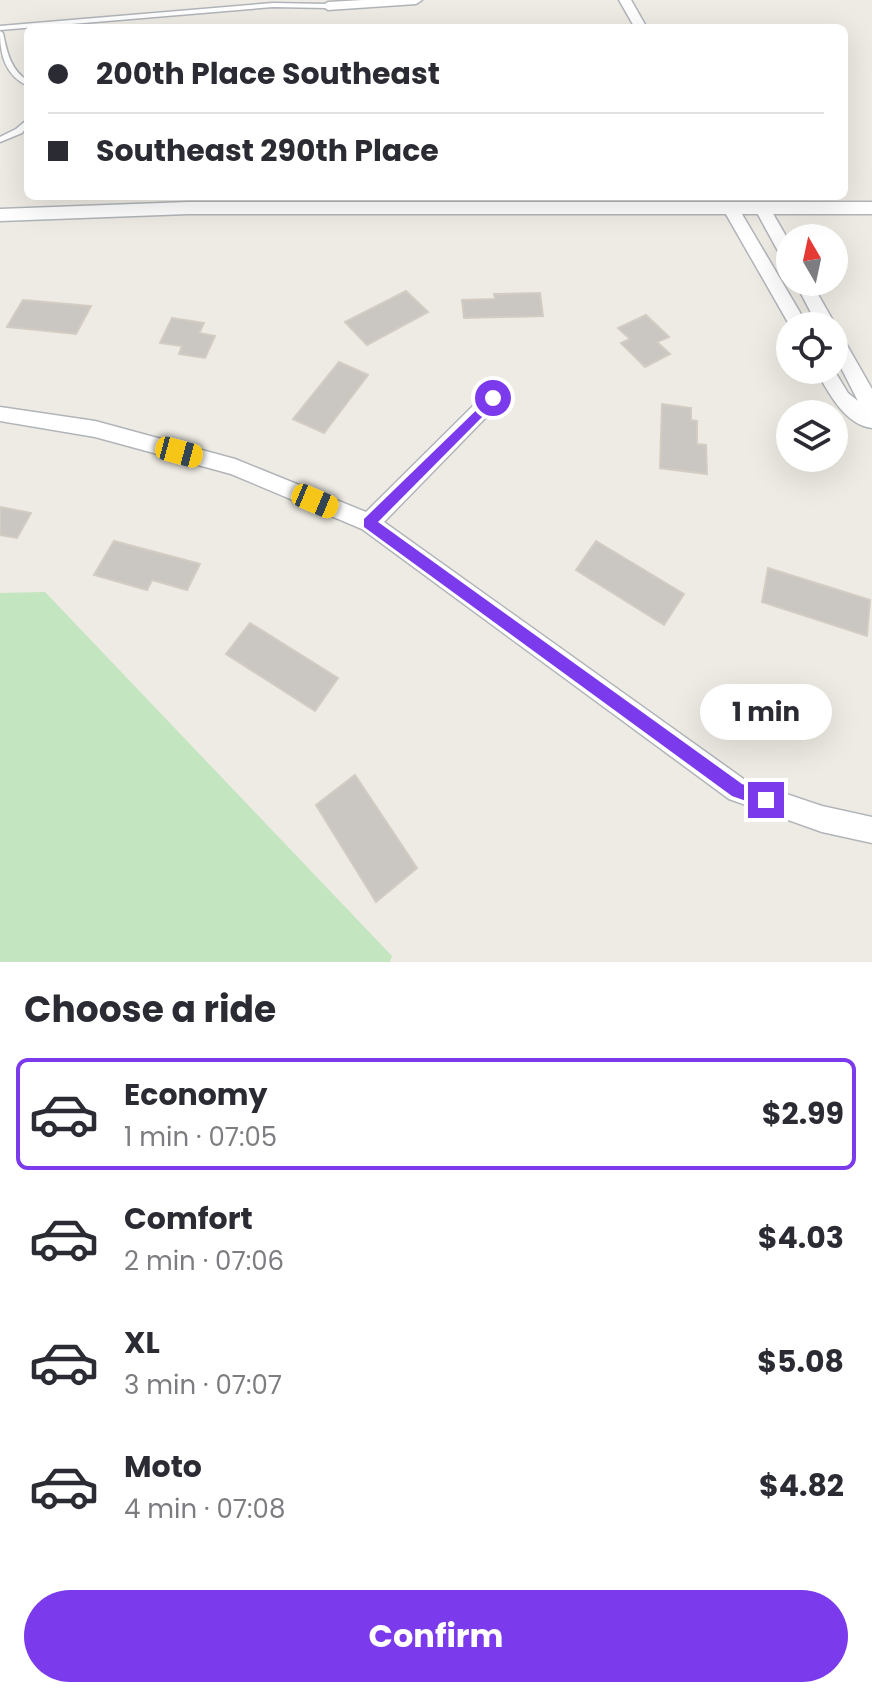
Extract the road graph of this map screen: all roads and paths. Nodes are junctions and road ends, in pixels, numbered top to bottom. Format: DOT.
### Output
graph roads {
  1 [pos="416,0"];
  2 [pos="625,0"];
  3 [pos="328,6"];
  4 [pos="66,24"];
  5 [pos="639,24"];
  6 [pos="24,28"];
  7 [pos="0,30"];
  8 [pos="24,82"];
  9 [pos="24,125"];
  10 [pos="0,140"];
  11 [pos="745,206"];
  12 [pos="872,208"];
  13 [pos="0,215"];
  14 [pos="776,242"];
  15 [pos="793,312"];
  16 [pos="848,363"];
  17 [pos="833,384"];
  18 [pos="493,398"];
  19 [pos="0,414"];
  20 [pos="871,422"];
  21 [pos="369,523"];
  22 [pos="872,830"];
  1 -- 3 [label="street"];
  2 -- 5 [label="street"];
  3 -- 4 [label="lane"];
  6 -- 7 [label="lane"];
  7 -- 8 [label="lane"];
  9 -- 10 [label="lane"];
  11 -- 12 [label="street"];
  11 -- 13 [label="street"];
  11 -- 14 [label="street"];
  11 -- 15 [label="street"];
  16 -- 20 [label="street"];
  17 -- 20 [label="street"];
  18 -- 21 [label="street"];
  19 -- 21 [label="street"];
  21 -- 22 [label="street"];
}
